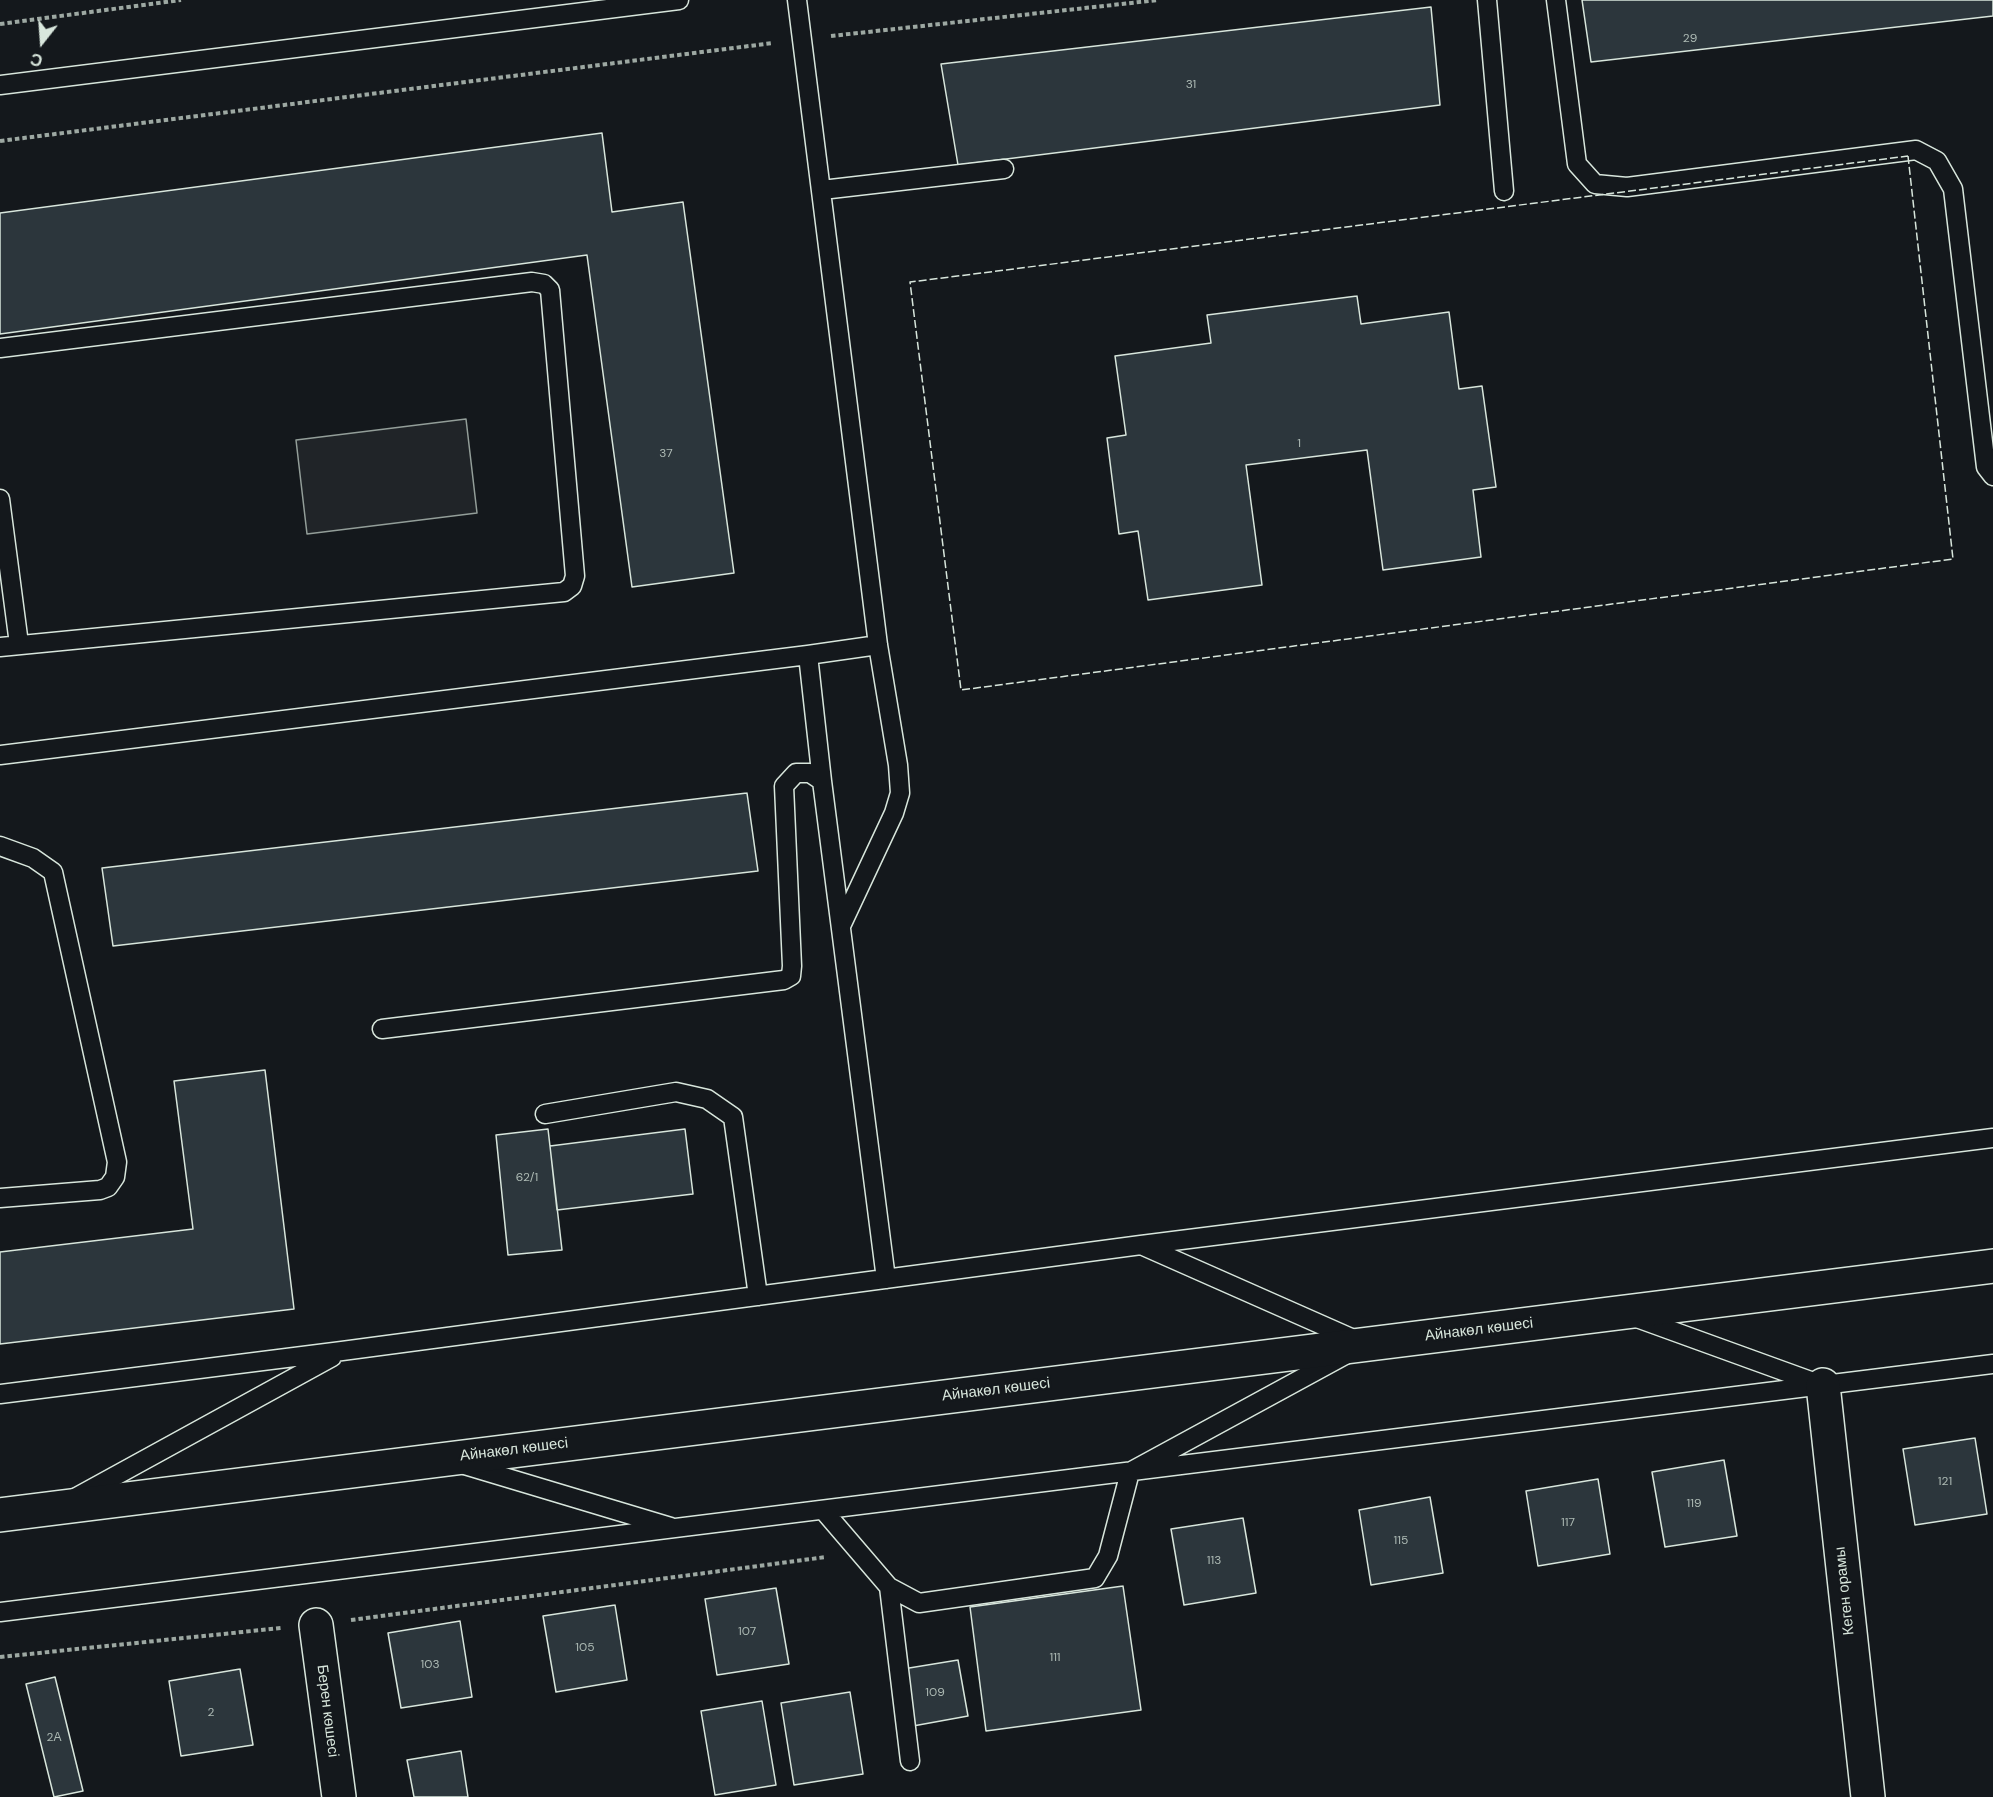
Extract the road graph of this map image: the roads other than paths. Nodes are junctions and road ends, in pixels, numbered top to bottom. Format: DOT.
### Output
graph roads {
  1 [pos="679,0"];
  2 [pos="797,0"];
  3 [pos="1487,0"];
  4 [pos="1556,0"];
  5 [pos="0,85"];
  6 [pos="1004,169"];
  7 [pos="822,190"];
  8 [pos="1504,191"];
  9 [pos="0,348"];
  10 [pos="1993,476"];
  11 [pos="0,499"];
  12 [pos="19,644"];
  13 [pos="878,645"];
  14 [pos="0,647"];
  15 [pos="808,655"];
  16 [pos="0,755"];
  17 [pos="822,781"];
  18 [pos="0,846"];
  19 [pos="841,926"];
  20 [pos="382,1029"];
  21 [pos="545,1114"];
  22 [pos="1993,1138"];
  23 [pos="0,1198"];
  24 [pos="1141,1245"];
  25 [pos="1993,1266"];
  26 [pos="886,1280"];
  27 [pos="758,1296"];
  28 [pos="1621,1312"];
  29 [pos="1366,1344"];
  30 [pos="342,1351"];
  31 [pos="1993,1364"];
  32 [pos="1823,1385"];
  33 [pos="0,1394"];
  34 [pos="442,1459"];
  35 [pos="1130,1472"];
  36 [pos="62,1506"];
  37 [pos="823,1510"];
  38 [pos="0,1515"];
  39 [pos="677,1528"];
  40 [pos="888,1587"];
  41 [pos="0,1612"];
  42 [pos="316,1624"];
  43 [pos="910,1761"];
  44 [pos="339,1797"];
  45 [pos="1868,1797"];
  1 -- 5 [label="lane"];
  2 -- 7 [label="lane"];
  3 -- 8 [label="lane"];
  4 -- 10 [label="lane"];
  6 -- 7 [label="lane"];
  7 -- 13 [label="lane"];
  9 -- 12 [label="lane"];
  11 -- 12 [label="lane"];
  12 -- 14 [label="lane"];
  13 -- 15 [label="lane"];
  13 -- 19 [label="lane"];
  15 -- 16 [label="lane"];
  15 -- 17 [label="lane"];
  17 -- 19 [label="lane"];
  17 -- 20 [label="lane"];
  18 -- 23 [label="lane"];
  19 -- 26 [label="lane"];
  21 -- 27 [label="lane"];
  22 -- 24 [label="lane"];
  24 -- 26 [label="lane"];
  24 -- 29 [label="lane"];
  25 -- 28 [label="street, Айнакөл көшесі"];
  26 -- 27 [label="lane"];
  27 -- 30 [label="lane"];
  28 -- 29 [label="street, Айнакөл көшесі"];
  28 -- 32 [label="lane"];
  29 -- 34 [label="street, Айнакөл көшесі"];
  29 -- 35 [label="lane"];
  30 -- 33 [label="lane"];
  30 -- 36 [label="lane"];
  31 -- 32 [label="lane"];
  32 -- 35 [label="lane"];
  32 -- 45 [label="street, Кеген орамы"];
  34 -- 36 [label="street, Айнакөл көшесі"];
  34 -- 39 [label="lane"];
  35 -- 37 [label="lane"];
  35 -- 40 [label="lane"];
  36 -- 38 [label="street, Айнакөл көшесі"];
  37 -- 39 [label="lane"];
  37 -- 40 [label="lane"];
  39 -- 41 [label="lane"];
  40 -- 43 [label="lane"];
  42 -- 44 [label="street, Берен көшесі"];
}
